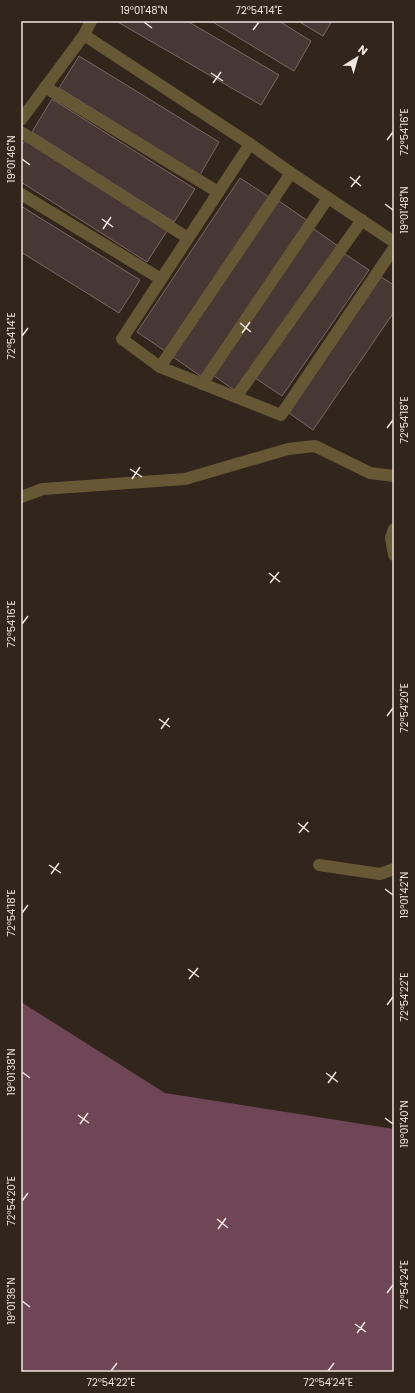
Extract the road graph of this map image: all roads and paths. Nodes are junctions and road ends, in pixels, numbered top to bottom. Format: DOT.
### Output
graph roads {
  1 [pos="91,21"];
  2 [pos="84,35"];
  3 [pos="45,87"];
  4 [pos="21,120"];
  5 [pos="21,132"];
  6 [pos="250,144"];
  7 [pos="291,173"];
  8 [pos="218,192"];
  9 [pos="21,194"];
  10 [pos="328,198"];
  11 [pos="362,220"];
  12 [pos="188,238"];
  13 [pos="394,242"];
  14 [pos="394,248"];
  15 [pos="161,280"];
  16 [pos="160,367"];
  17 [pos="202,384"];
  18 [pos="236,397"];
  19 [pos="394,476"];
  20 [pos="21,497"];
  21 [pos="394,529"];
  22 [pos="394,555"];
  23 [pos="318,865"];
  24 [pos="394,869"];
  1 -- 2 [label="street"];
  2 -- 3 [label="street"];
  2 -- 6 [label="street"];
  3 -- 4 [label="street"];
  3 -- 8 [label="street"];
  5 -- 12 [label="street"];
  6 -- 7 [label="street"];
  6 -- 8 [label="street"];
  7 -- 10 [label="street"];
  7 -- 16 [label="street"];
  8 -- 12 [label="street"];
  9 -- 15 [label="street"];
  10 -- 11 [label="street"];
  10 -- 17 [label="street"];
  11 -- 13 [label="street"];
  11 -- 18 [label="street"];
  12 -- 15 [label="street"];
  14 -- 18 [label="street"];
  15 -- 16 [label="street"];
  16 -- 17 [label="street"];
  17 -- 18 [label="street"];
  19 -- 20 [label="street"];
  21 -- 22 [label="street"];
  23 -- 24 [label="street"];
}
